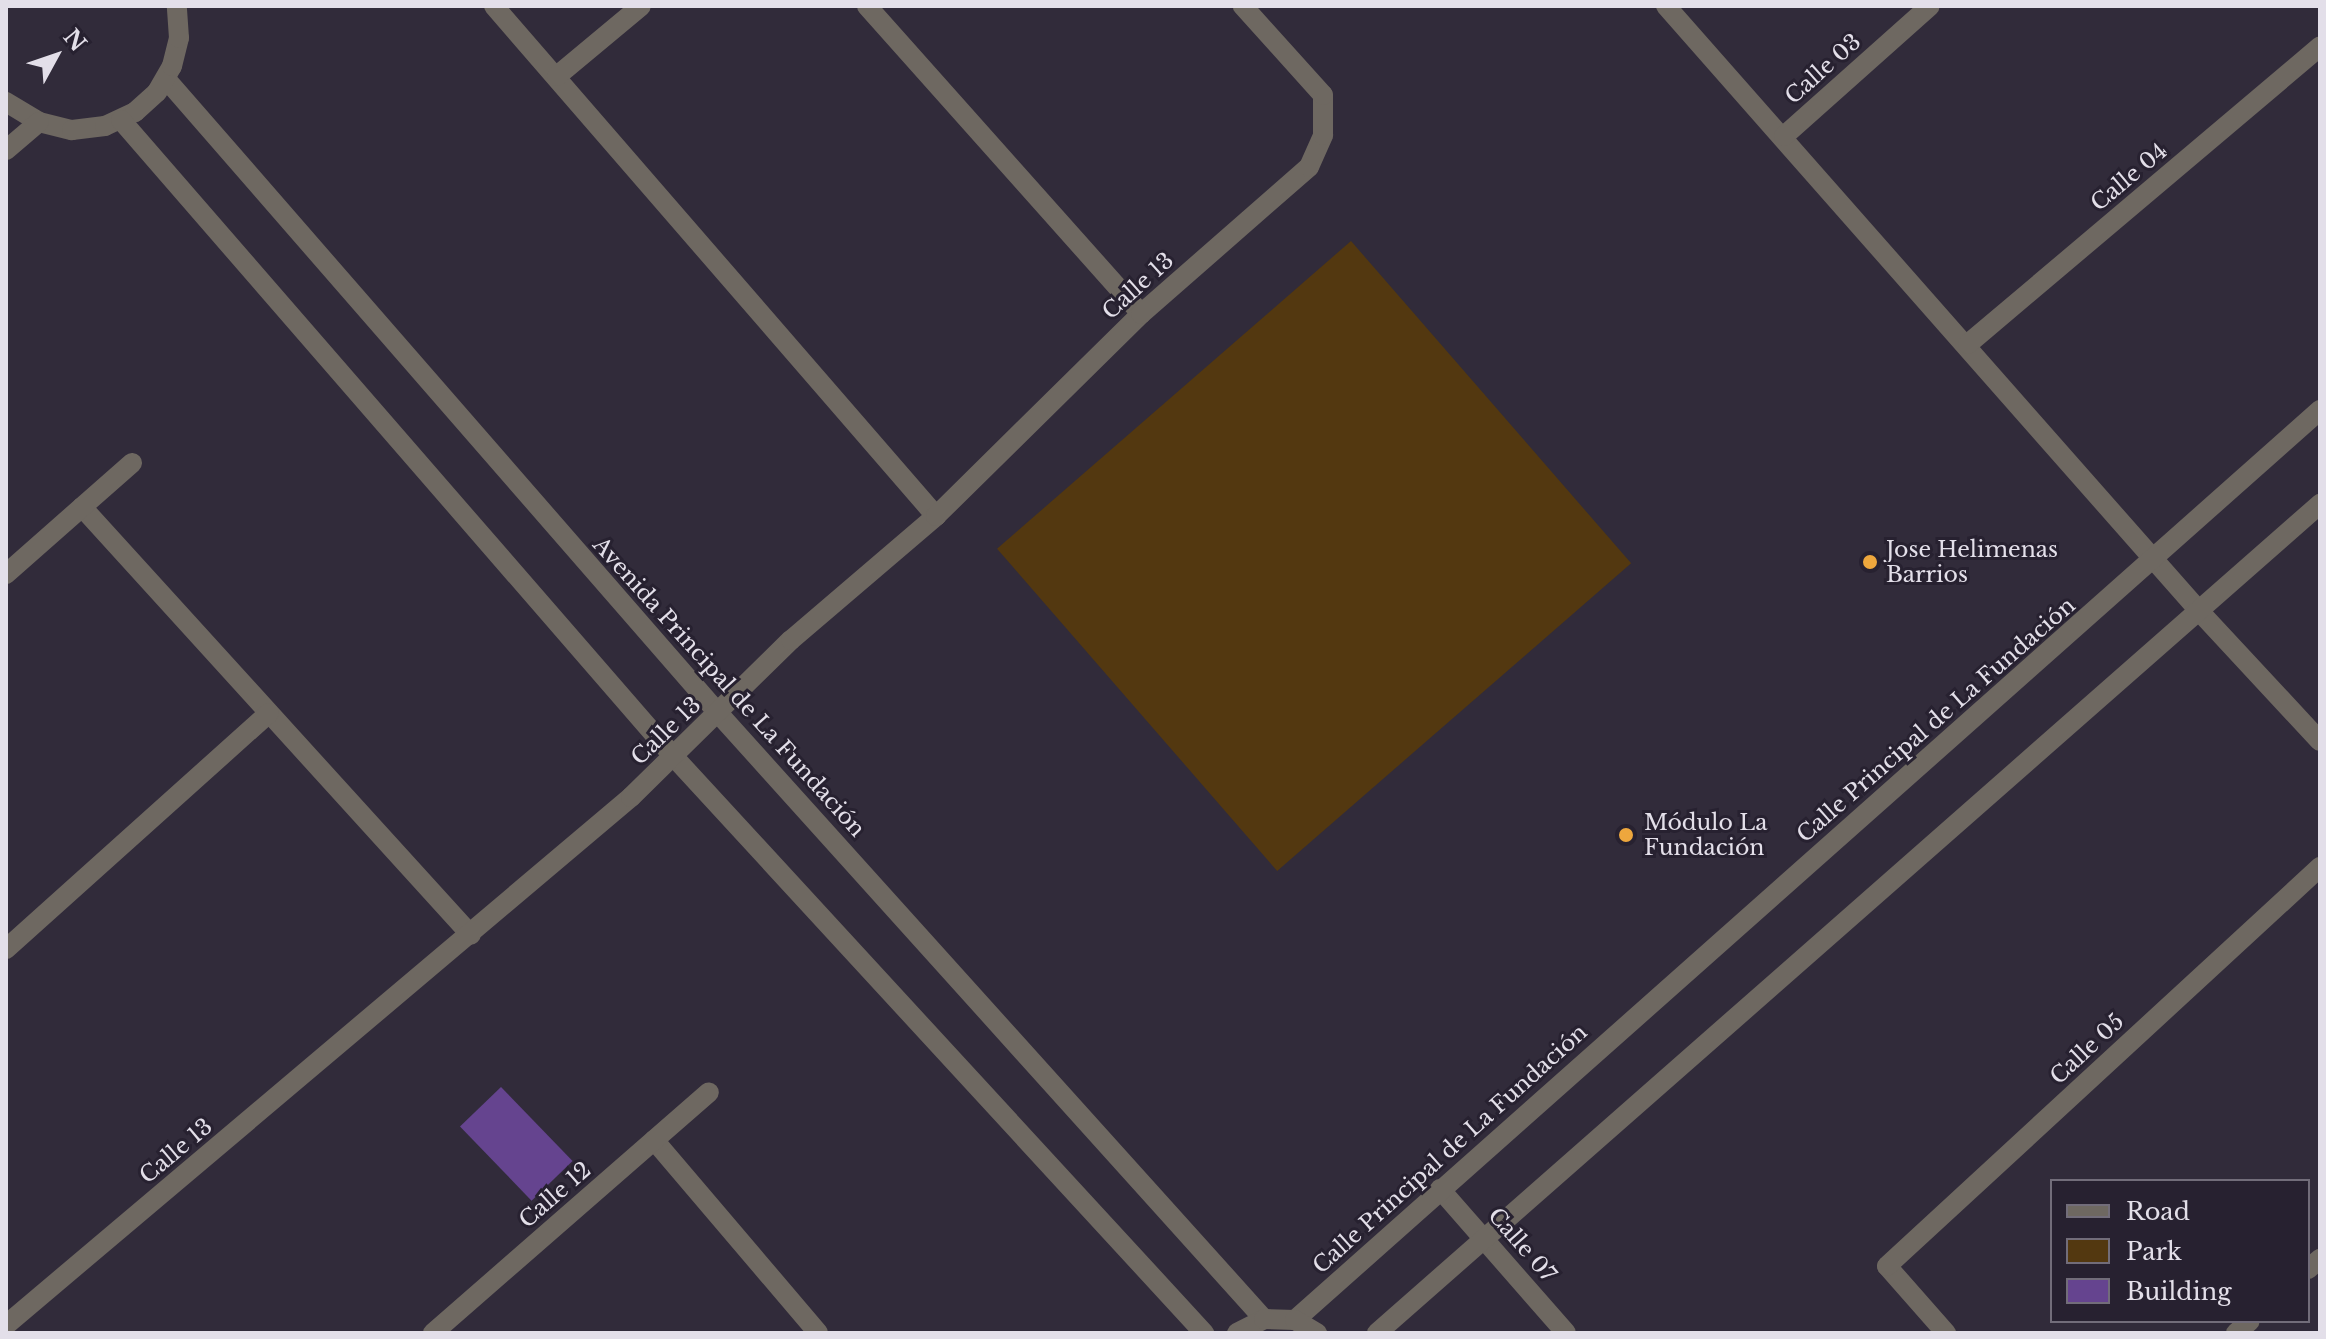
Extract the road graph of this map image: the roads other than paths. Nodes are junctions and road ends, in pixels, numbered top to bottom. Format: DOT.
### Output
graph roads {
  1 [pos="177,6"];
  2 [pos="494,6"];
  3 [pos="641,6"];
  4 [pos="867,6"];
  5 [pos="1243,6"];
  6 [pos="1666,6"];
  7 [pos="1930,6"];
  8 [pos="2320,47"];
  9 [pos="557,76"];
  10 [pos="166,79"];
  11 [pos="6,102"];
  12 [pos="121,120"];
  13 [pos="39,122"];
  14 [pos="1784,136"];
  15 [pos="6,150"];
  16 [pos="1141,314"];
  17 [pos="1968,344"];
  18 [pos="2320,410"];
  19 [pos="132,463"];
  20 [pos="2320,504"];
  21 [pos="82,507"];
  22 [pos="936,516"];
  23 [pos="2154,560"];
  24 [pos="6,574"];
  25 [pos="2200,612"];
  26 [pos="269,713"];
  27 [pos="719,714"];
  28 [pos="2320,741"];
  29 [pos="674,757"];
  30 [pos="2320,867"];
  31 [pos="471,935"];
  32 [pos="6,949"];
  33 [pos="709,1092"];
  34 [pos="654,1140"];
  35 [pos="1440,1189"];
  36 [pos="1486,1240"];
  37 [pos="1264,1319"];
  38 [pos="1295,1320"];
  39 [pos="6,1325"];
  40 [pos="433,1333"];
  41 [pos="818,1333"];
  42 [pos="1204,1333"];
  43 [pos="1237,1333"];
  44 [pos="1317,1333"];
  45 [pos="1377,1333"];
  46 [pos="1566,1333"];
  47 [pos="1946,1333"];
  1 -- 10 [label="street"];
  2 -- 9 [label="street"];
  3 -- 9 [label="street"];
  4 -- 16 [label="street"];
  5 -- 16 [label="street, Calle 13"];
  6 -- 14 [label="street"];
  7 -- 14 [label="street, Calle 03"];
  8 -- 17 [label="street, Calle 04"];
  9 -- 22 [label="street"];
  10 -- 12 [label="street"];
  10 -- 27 [label="street, Avenida Principal de La Fundación"];
  11 -- 13 [label="street"];
  12 -- 13 [label="street"];
  12 -- 29 [label="street"];
  13 -- 15 [label="street"];
  14 -- 17 [label="street"];
  16 -- 22 [label="street, Calle 13"];
  17 -- 23 [label="street"];
  18 -- 23 [label="street, Calle Principal de La Fundación"];
  19 -- 21 [label="street"];
  20 -- 25 [label="street"];
  21 -- 24 [label="street"];
  21 -- 26 [label="street"];
  22 -- 27 [label="street, Calle 13"];
  23 -- 25 [label="street"];
  23 -- 35 [label="street, Calle Principal de La Fundación"];
  25 -- 28 [label="street"];
  25 -- 36 [label="street"];
  26 -- 31 [label="street"];
  26 -- 32 [label="street"];
  27 -- 29 [label="street, Calle 13"];
  27 -- 37 [label="street, Avenida Principal de La Fundación"];
  29 -- 31 [label="street, Calle 13"];
  29 -- 42 [label="street"];
  30 -- 47 [label="street, Calle 05"];
  31 -- 39 [label="street, Calle 13"];
  33 -- 34 [label="street, Calle 12"];
  34 -- 40 [label="street, Calle 12"];
  34 -- 41 [label="street"];
  35 -- 36 [label="street, Calle 07"];
  35 -- 38 [label="street, Calle Principal de La Fundación"];
  36 -- 45 [label="street"];
  36 -- 46 [label="street, Calle 07"];
  37 -- 38 [label="street"];
  37 -- 43 [label="street"];
  38 -- 44 [label="street"];
}
